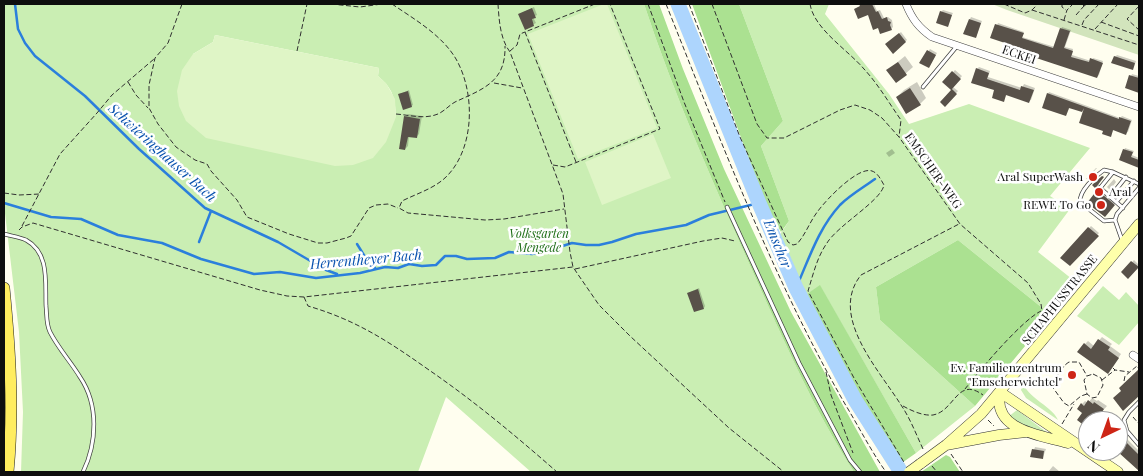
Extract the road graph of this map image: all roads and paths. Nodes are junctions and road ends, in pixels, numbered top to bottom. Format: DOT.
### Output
graph roads {
  1 [pos="182,4"];
  2 [pos="307,4"];
  3 [pos="331,4"];
  4 [pos="382,4"];
  5 [pos="392,4"];
  6 [pos="498,4"];
  7 [pos="595,4"];
  8 [pos="610,4"];
  9 [pos="648,4"];
  10 [pos="666,4"];
  11 [pos="689,4"];
  12 [pos="712,4"];
  13 [pos="810,4"];
  14 [pos="906,4"];
  15 [pos="1004,4"];
  16 [pos="1014,4"];
  17 [pos="1038,4"];
  18 [pos="1062,4"];
  19 [pos="1073,4"];
  20 [pos="1082,4"];
  21 [pos="1087,4"];
  22 [pos="1099,4"];
  23 [pos="1118,4"];
  24 [pos="1084,6"];
  25 [pos="1139,6"];
  26 [pos="1010,8"];
  27 [pos="1032,10"];
  28 [pos="1067,10"];
  29 [pos="1076,15"];
  30 [pos="1064,20"];
  31 [pos="1101,22"];
  32 [pos="1082,26"];
  33 [pos="1094,30"];
  34 [pos="1139,30"];
  35 [pos="525,32"];
  36 [pos="1139,36"];
  37 [pos="505,45"];
  38 [pos="957,45"];
  39 [pos="1139,45"];
  40 [pos="297,51"];
  41 [pos="510,52"];
  42 [pos="155,58"];
  43 [pos="128,82"];
  44 [pos="492,83"];
  45 [pos="923,86"];
  46 [pos="522,88"];
  47 [pos="468,97"];
  48 [pos="1139,107"];
  49 [pos="149,108"];
  50 [pos="396,114"];
  51 [pos="899,136"];
  52 [pos="576,163"];
  53 [pos="552,165"];
  54 [pos="1113,172"];
  55 [pos="1126,177"];
  56 [pos="1134,181"];
  57 [pos="1139,184"];
  58 [pos="1139,188"];
  59 [pos="4,193"];
  60 [pos="40,194"];
  61 [pos="1110,197"];
  62 [pos="1116,202"];
  63 [pos="727,207"];
  64 [pos="399,208"];
  65 [pos="1123,208"];
  66 [pos="565,209"];
  67 [pos="1115,220"];
  68 [pos="960,224"];
  69 [pos="1139,224"];
  70 [pos="22,226"];
  71 [pos="4,234"];
  72 [pos="13,236"];
  73 [pos="1123,243"];
  74 [pos="746,248"];
  75 [pos="574,268"];
  76 [pos="4,288"];
  77 [pos="304,297"];
  78 [pos="1042,311"];
  79 [pos="1052,329"];
  80 [pos="825,368"];
  81 [pos="1113,368"];
  82 [pos="1139,368"];
  83 [pos="1116,370"];
  84 [pos="1130,372"];
  85 [pos="1088,376"];
  86 [pos="1102,380"];
  87 [pos="1124,382"];
  88 [pos="964,390"];
  89 [pos="1000,392"];
  90 [pos="1087,394"];
  91 [pos="985,397"];
  92 [pos="1139,402"];
  93 [pos="1074,403"];
  94 [pos="902,406"];
  95 [pos="1129,412"];
  96 [pos="987,419"];
  97 [pos="1062,424"];
  98 [pos="1139,424"];
  99 [pos="995,426"];
  100 [pos="1029,432"];
  101 [pos="946,445"];
  102 [pos="1139,445"];
  103 [pos="1077,446"];
  104 [pos="854,455"];
  105 [pos="924,461"];
  106 [pos="907,468"];
  107 [pos="8,472"];
  108 [pos="83,472"];
  109 [pos="557,472"];
  110 [pos="784,472"];
  111 [pos="860,472"];
  112 [pos="886,472"];
  113 [pos="963,472"];
  114 [pos="1118,472"];
  1 -- 42 [label="path"];
  2 -- 40 [label="path"];
  3 -- 4 [label="path"];
  5 -- 47 [label="path"];
  6 -- 37 [label="path"];
  7 -- 35 [label="path"];
  8 -- 52 [label="path"];
  9 -- 63 [label="path"];
  10 -- 80 [label="path"];
  11 -- 106 [label="path"];
  12 -- 51 [label="path, EMSCHER-WEG"];
  13 -- 51 [label="path"];
  14 -- 38 [label="street, ECKEI"];
  15 -- 26 [label="path"];
  16 -- 26 [label="path"];
  17 -- 27 [label="path"];
  18 -- 28 [label="path"];
  19 -- 28 [label="path"];
  20 -- 24 [label="path"];
  21 -- 24 [label="path"];
  22 -- 32 [label="path"];
  23 -- 31 [label="path"];
  24 -- 29 [label="path"];
  25 -- 34 [label="path"];
  26 -- 27 [label="path"];
  27 -- 30 [label="path"];
  28 -- 30 [label="path"];
  30 -- 32 [label="path"];
  31 -- 33 [label="path"];
  31 -- 36 [label="path"];
  32 -- 33 [label="path"];
  33 -- 39 [label="path"];
  35 -- 41 [label="path"];
  35 -- 52 [label="path"];
  37 -- 41 [label="path"];
  37 -- 44 [label="path"];
  38 -- 45 [label="lane"];
  38 -- 48 [label="street, ECKEI"];
  41 -- 46 [label="path"];
  42 -- 43 [label="path"];
  42 -- 49 [label="path"];
  43 -- 49 [label="path"];
  43 -- 60 [label="path"];
  44 -- 46 [label="path"];
  44 -- 47 [label="path"];
  46 -- 53 [label="path"];
  47 -- 50 [label="path"];
  47 -- 64 [label="path"];
  49 -- 64 [label="path"];
  51 -- 68 [label="path, EMSCHER-WEG"];
  52 -- 53 [label="path"];
  53 -- 66 [label="path"];
  54 -- 55 [label="lane"];
  54 -- 61 [label="lane"];
  54 -- 67 [label="lane"];
  55 -- 56 [label="lane"];
  55 -- 61 [label="lane"];
  56 -- 57 [label="lane"];
  56 -- 62 [label="lane"];
  58 -- 65 [label="lane"];
  59 -- 60 [label="path"];
  60 -- 70 [label="path"];
  61 -- 62 [label="lane"];
  62 -- 65 [label="lane"];
  63 -- 74 [label="lane"];
  64 -- 66 [label="path"];
  65 -- 67 [label="lane"];
  66 -- 75 [label="path"];
  67 -- 73 [label="lane"];
  68 -- 78 [label="path"];
  68 -- 94 [label="path, EMSCHER-WEG"];
  69 -- 73 [label="main road, SCHAPHUSSTRASSE"];
  70 -- 72 [label="path"];
  70 -- 77 [label="path"];
  71 -- 72 [label="lane"];
  72 -- 108 [label="lane"];
  73 -- 79 [label="main road, SCHAPHUSSTRASSE"];
  74 -- 75 [label="path"];
  74 -- 111 [label="lane"];
  75 -- 77 [label="path"];
  75 -- 110 [label="path"];
  76 -- 107 [label="main road"];
  77 -- 109 [label="path"];
  78 -- 79 [label="path"];
  78 -- 88 [label="path"];
  79 -- 89 [label="main road, SCHAPHUSSTRASSE"];
  80 -- 104 [label="path"];
  80 -- 112 [label="path"];
  81 -- 83 [label="path"];
  82 -- 84 [label="path"];
  83 -- 84 [label="path"];
  83 -- 86 [label="path"];
  84 -- 87 [label="path"];
  85 -- 86 [label="path"];
  85 -- 90 [label="path"];
  85 -- 93 [label="path"];
  86 -- 90 [label="path"];
  88 -- 91 [label="path"];
  88 -- 94 [label="path"];
  89 -- 100 [label="main road"];
  89 -- 101 [label="main road, SCHAPHUSSTRASSE"];
  89 -- 103 [label="main road"];
  90 -- 93 [label="path"];
  92 -- 95 [label="lane"];
  93 -- 97 [label="path"];
  94 -- 105 [label="path, EMSCHER-WEG"];
  95 -- 98 [label="path"];
  95 -- 102 [label="lane"];
  96 -- 99 [label="path"];
  100 -- 101 [label="main road"];
  100 -- 103 [label="main road"];
  101 -- 105 [label="main road, SCHAPHUSSTRASSE"];
  101 -- 113 [label="path"];
  103 -- 114 [label="main road"];
  105 -- 106 [label="main road, SCHAPHUSSTRASSE, bridge"];
}
